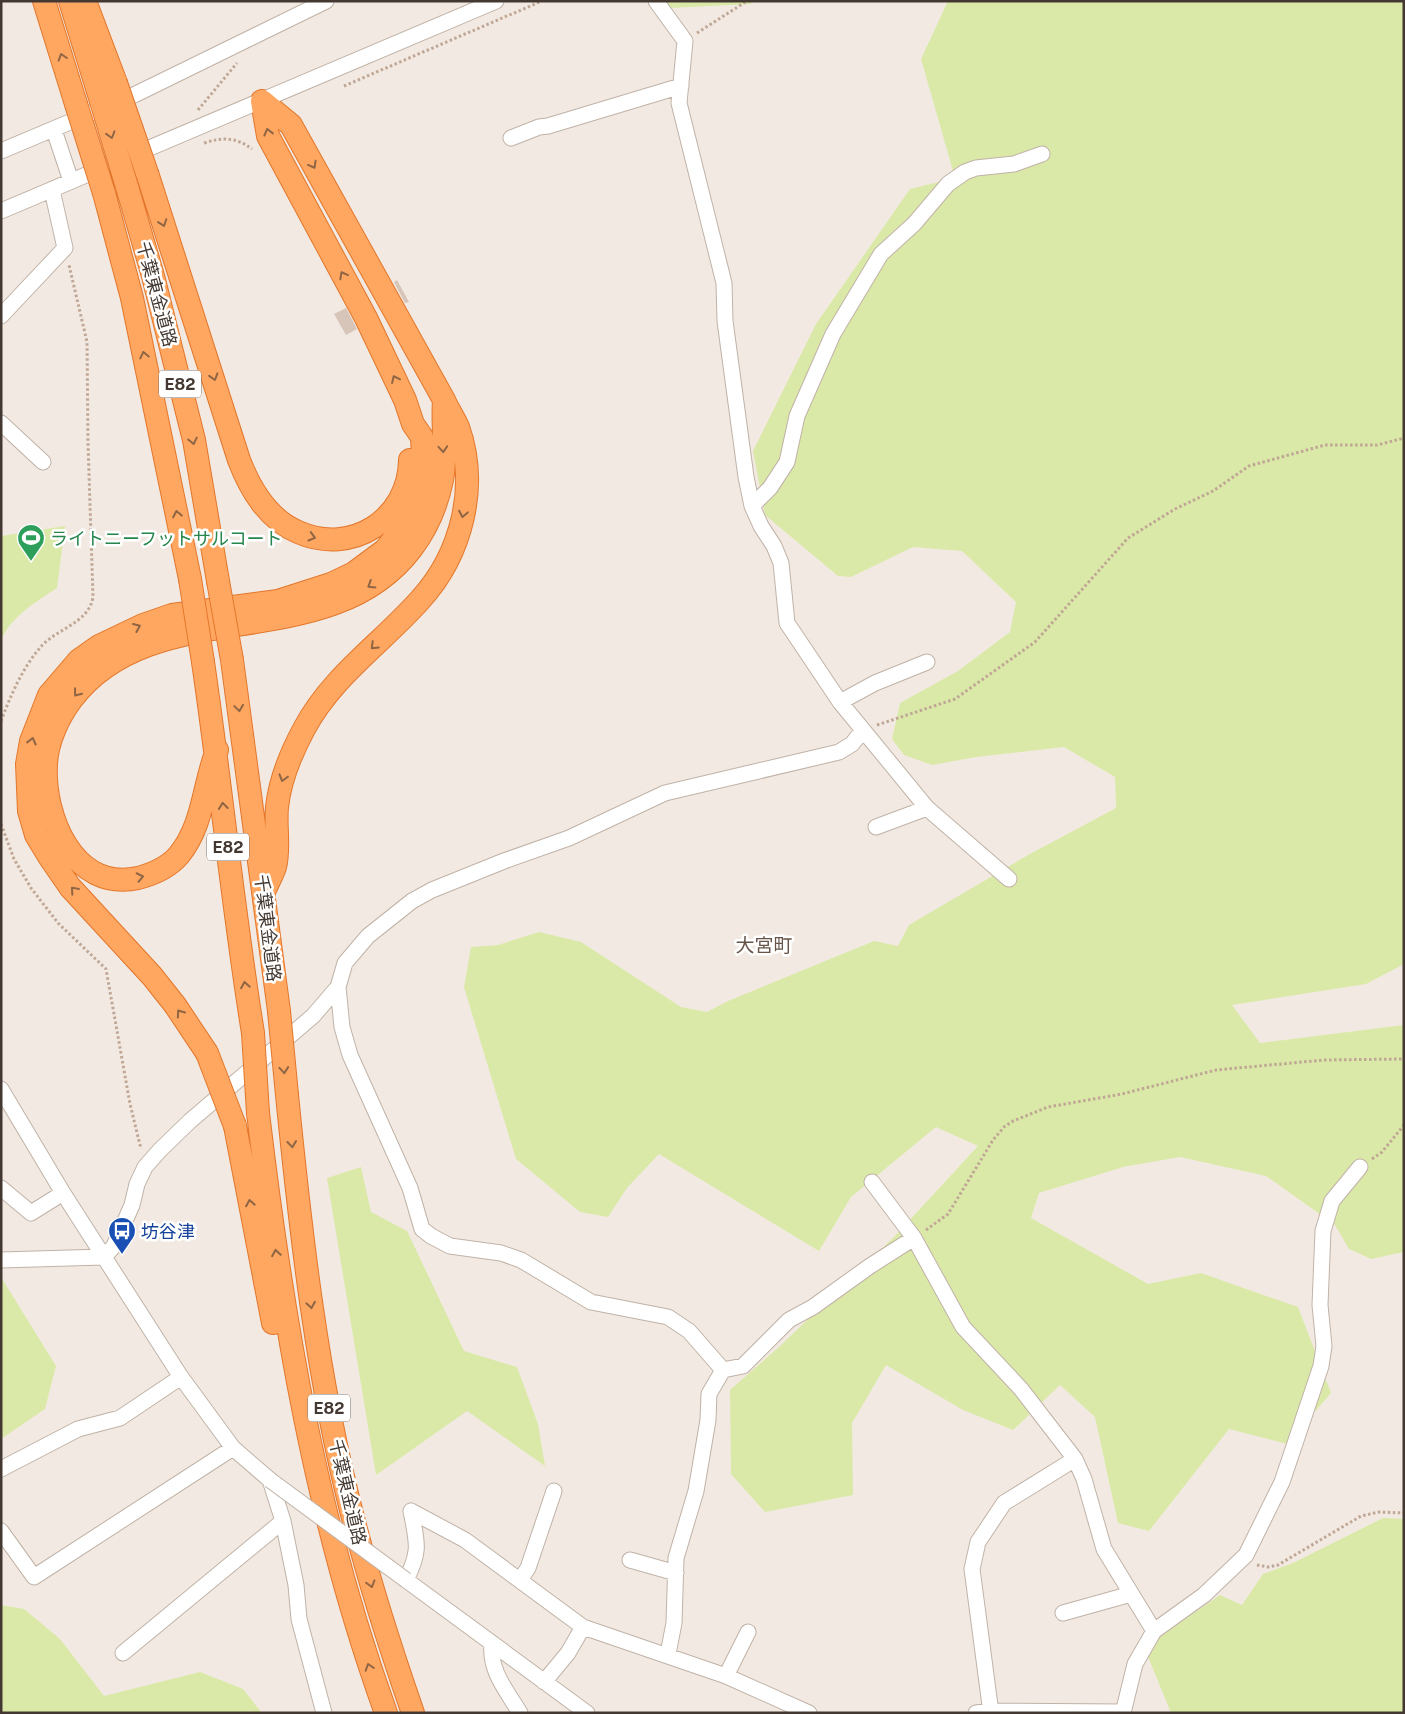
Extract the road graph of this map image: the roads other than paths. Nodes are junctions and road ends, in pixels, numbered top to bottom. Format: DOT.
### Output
graph roads {
  1 [pos="44,1"];
  2 [pos="70,1"];
  3 [pos="85,1"];
  4 [pos="326,1"];
  5 [pos="496,1"];
  6 [pos="656,1"];
  7 [pos="304,6"];
  8 [pos="106,86"];
  9 [pos="681,86"];
  10 [pos="262,101"];
  11 [pos="54,130"];
  12 [pos="511,138"];
  13 [pos="1,151"];
  14 [pos="1042,154"];
  15 [pos="71,182"];
  16 [pos="52,190"];
  17 [pos="1,211"];
  18 [pos="1,316"];
  19 [pos="444,400"];
  20 [pos="1,422"];
  21 [pos="413,424"];
  22 [pos="43,462"];
  23 [pos="752,506"];
  24 [pos="927,662"];
  25 [pos="840,702"];
  26 [pos="863,730"];
  27 [pos="217,750"];
  28 [pos="927,808"];
  29 [pos="876,826"];
  30 [pos="1009,879"];
  31 [pos="264,892"];
  32 [pos="338,987"];
  33 [pos="1,1089"];
  34 [pos="1360,1167"];
  35 [pos="872,1182"];
  36 [pos="1,1188"];
  37 [pos="63,1193"];
  38 [pos="914,1238"];
  39 [pos="104,1257"];
  40 [pos="1,1260"];
  41 [pos="723,1370"];
  42 [pos="181,1377"];
  43 [pos="233,1448"];
  44 [pos="1075,1458"];
  45 [pos="1,1468"];
  46 [pos="270,1480"];
  47 [pos="554,1492"];
  48 [pos="283,1520"];
  49 [pos="1,1531"];
  50 [pos="630,1560"];
  51 [pos="341,1572"];
  52 [pos="676,1573"];
  53 [pos="406,1580"];
  54 [pos="520,1580"];
  55 [pos="1131,1594"];
  56 [pos="1063,1613"];
  57 [pos="583,1627"];
  58 [pos="1154,1631"];
  59 [pos="748,1632"];
  60 [pos="492,1644"];
  61 [pos="123,1653"];
  62 [pos="668,1654"];
  63 [pos="726,1676"];
  64 [pos="544,1682"];
  65 [pos="991,1712"];
  66 [pos="1123,1712"];
  67 [pos="324,1713"];
  68 [pos="386,1713"];
  69 [pos="413,1713"];
  70 [pos="520,1713"];
  71 [pos="587,1713"];
  72 [pos="809,1713"];
  73 [pos="976,1713"];
  27 -- 1 [label="highway, 千葉東金道路 / E82, one-way, bridge"];
  2 -- 8 [label="highway, 千葉東金道路 / E82"];
  3 -- 8 [label="highway"];
  4 -- 7 [label="street"];
  5 -- 10 [label="street"];
  6 -- 9 [label="street"];
  7 -- 11 [label="street"];
  8 -- 21 [label="highway, one-way, bridge"];
  8 -- 31 [label="highway, 千葉東金道路 / E82, one-way, bridge"];
  9 -- 12 [label="street"];
  9 -- 23 [label="street"];
  10 -- 15 [label="street"];
  10 -- 19 [label="highway, one-way"];
  21 -- 10 [label="highway, one-way"];
  11 -- 13 [label="street"];
  11 -- 15 [label="street"];
  14 -- 23 [label="street"];
  15 -- 16 [label="street"];
  16 -- 17 [label="street"];
  16 -- 18 [label="street"];
  19 -- 27 [label="highway, one-way"];
  19 -- 31 [label="highway, one-way"];
  20 -- 22 [label="street"];
  51 -- 21 [label="highway, one-way, bridge"];
  23 -- 25 [label="street"];
  24 -- 25 [label="street"];
  25 -- 26 [label="street"];
  26 -- 28 [label="street"];
  26 -- 32 [label="street"];
  51 -- 27 [label="highway, 千葉東金道路 / E82, one-way, bridge"];
  28 -- 29 [label="street"];
  28 -- 30 [label="street"];
  31 -- 69 [label="highway, 千葉東金道路 / E82, one-way, bridge"];
  32 -- 39 [label="street"];
  32 -- 41 [label="street"];
  33 -- 37 [label="street"];
  34 -- 58 [label="street"];
  35 -- 38 [label="street"];
  36 -- 37 [label="street"];
  37 -- 39 [label="street"];
  38 -- 41 [label="street"];
  38 -- 44 [label="street"];
  39 -- 40 [label="street"];
  39 -- 42 [label="street"];
  41 -- 52 [label="street"];
  42 -- 43 [label="street"];
  42 -- 45 [label="street"];
  43 -- 46 [label="street"];
  43 -- 49 [label="street"];
  44 -- 55 [label="street"];
  44 -- 65 [label="street"];
  46 -- 48 [label="street"];
  46 -- 53 [label="street, bridge"];
  47 -- 54 [label="street"];
  48 -- 61 [label="street"];
  48 -- 67 [label="street"];
  50 -- 52 [label="street"];
  68 -- 51 [label="highway, 千葉東金道路 / E82, one-way"];
  52 -- 62 [label="street"];
  53 -- 54 [label="street"];
  53 -- 60 [label="street"];
  54 -- 57 [label="street"];
  55 -- 56 [label="street"];
  55 -- 58 [label="street"];
  57 -- 62 [label="street"];
  57 -- 64 [label="street"];
  58 -- 66 [label="street"];
  59 -- 63 [label="street"];
  60 -- 64 [label="street"];
  60 -- 70 [label="street"];
  62 -- 63 [label="street"];
  63 -- 72 [label="street"];
  64 -- 71 [label="street"];
  65 -- 66 [label="street"];
  65 -- 73 [label="street"];
}
